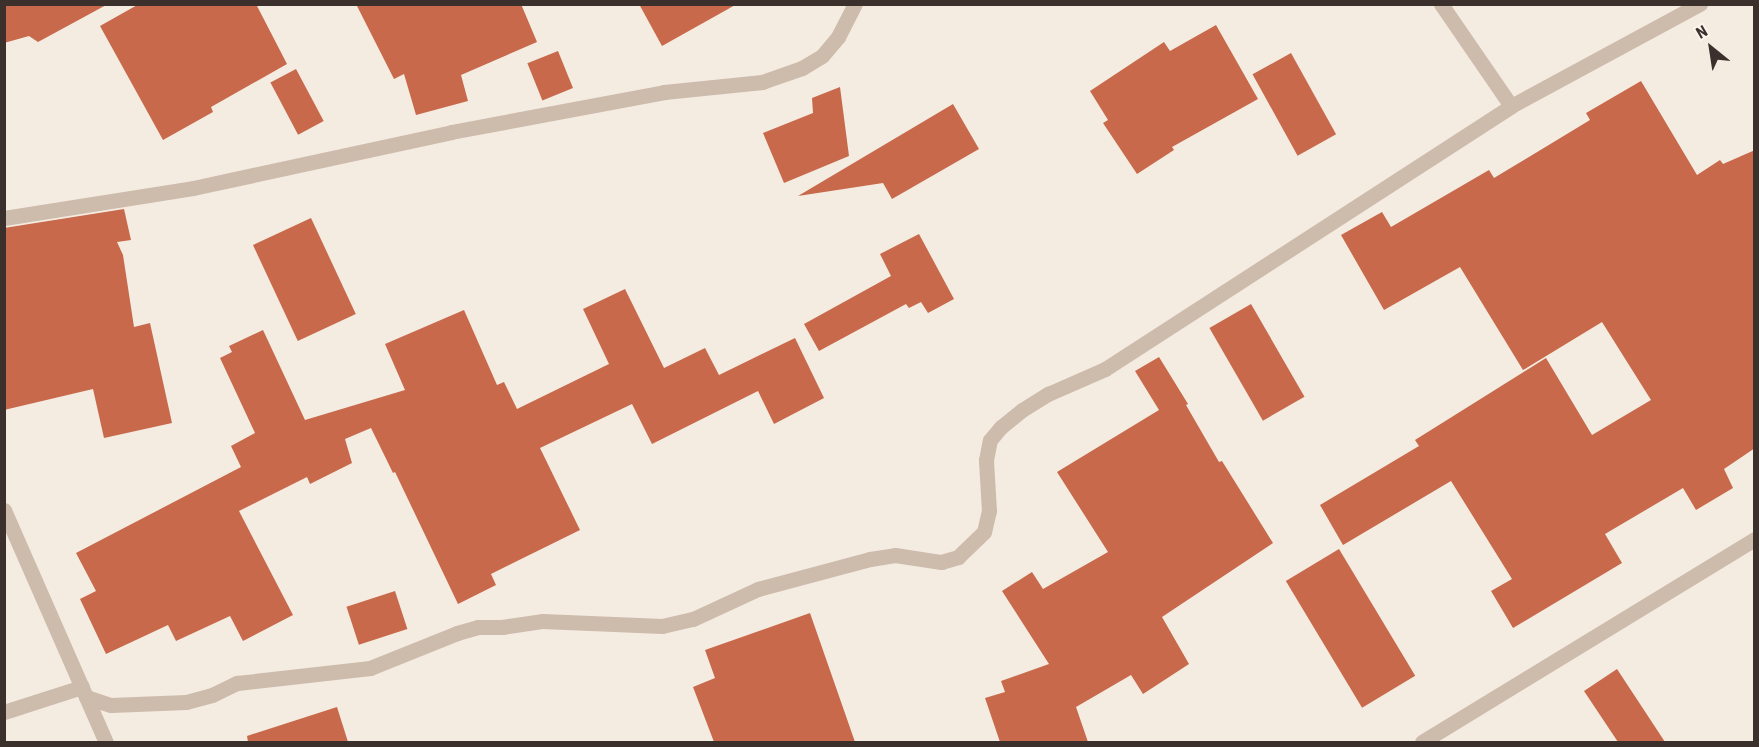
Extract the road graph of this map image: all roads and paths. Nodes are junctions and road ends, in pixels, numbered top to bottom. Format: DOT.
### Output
graph roads {
  1 [pos="855,4"];
  2 [pos="1441,4"];
  3 [pos="1700,4"];
  4 [pos="1511,106"];
  5 [pos="4,218"];
  6 [pos="4,510"];
  7 [pos="1755,539"];
  8 [pos="84,692"];
  9 [pos="4,712"];
  10 [pos="106,742"];
  11 [pos="1422,742"];
  1 -- 5 [label="street"];
  2 -- 4 [label="street"];
  3 -- 4 [label="street"];
  4 -- 8 [label="street"];
  6 -- 8 [label="street"];
  7 -- 11 [label="street"];
  8 -- 9 [label="street"];
  8 -- 10 [label="street"];
}
